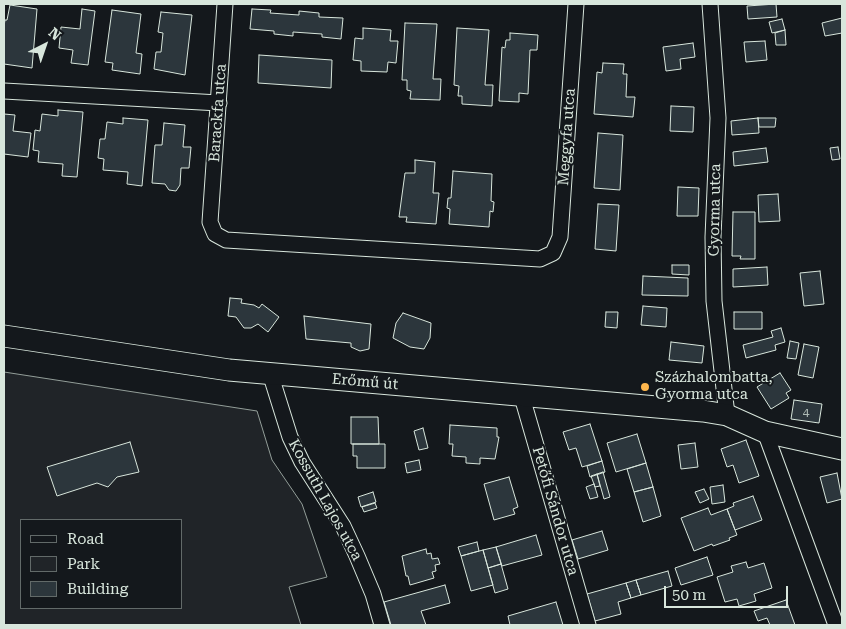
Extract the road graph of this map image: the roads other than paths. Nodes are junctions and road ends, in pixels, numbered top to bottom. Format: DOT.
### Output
graph roads {
  1 [pos="226,4"];
  2 [pos="576,4"];
  3 [pos="710,4"];
  4 [pos="4,91"];
  5 [pos="219,103"];
  6 [pos="210,222"];
  7 [pos="4,336"];
  8 [pos="270,373"];
  9 [pos="522,397"];
  10 [pos="728,415"];
  11 [pos="765,432"];
  12 [pos="842,449"];
  13 [pos="378,624"];
  14 [pos="588,625"];
  15 [pos="836,625"];
  1 -- 5 [label="street, Barackfa utca"];
  2 -- 6 [label="street, Meggyfa utca"];
  3 -- 10 [label="street, Gyorma utca"];
  4 -- 5 [label="street"];
  5 -- 6 [label="street, Barackfa utca"];
  7 -- 8 [label="street, Erőmű út"];
  8 -- 9 [label="street, Erőmű út"];
  8 -- 13 [label="street, Kossuth Lajos utca"];
  9 -- 10 [label="street, Erőmű út"];
  9 -- 14 [label="street, Petőfi Sándor utca"];
  10 -- 11 [label="street, Erőmű út"];
  11 -- 12 [label="street, Erőmű út"];
  11 -- 15 [label="street"];
}
